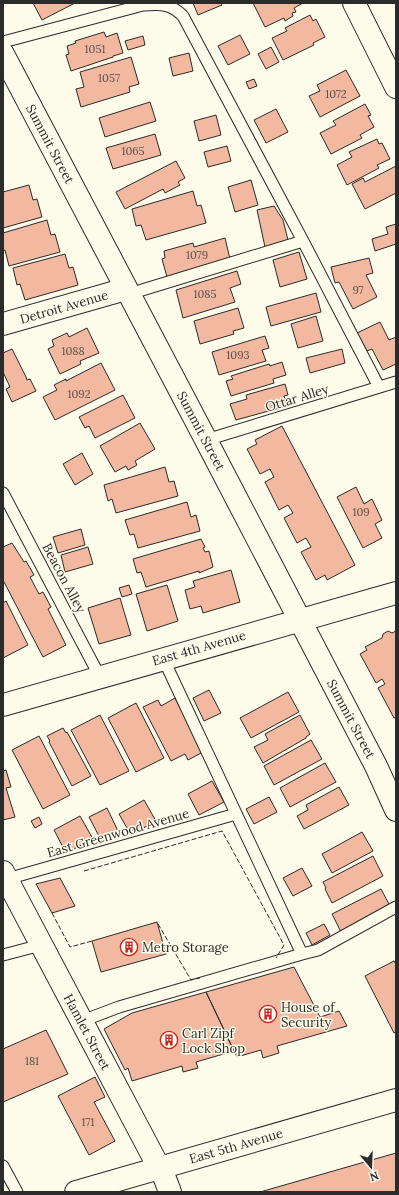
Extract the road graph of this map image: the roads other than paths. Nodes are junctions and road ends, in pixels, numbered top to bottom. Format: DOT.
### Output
graph roads {
  1 [pos="354,3"];
  2 [pos="3,42"];
  3 [pos="3,54"];
  4 [pos="396,87"];
  5 [pos="303,241"];
  6 [pos="127,292"];
  7 [pos="3,324"];
  8 [pos="396,382"];
  9 [pos="379,387"];
  10 [pos="206,440"];
  11 [pos="3,493"];
  12 [pos="8,514"];
  13 [pos="396,593"];
  14 [pos="299,620"];
  15 [pos="163,658"];
  16 [pos="100,677"];
  17 [pos="3,705"];
  18 [pos="396,810"];
  19 [pos="236,814"];
  20 [pos="5,876"];
  21 [pos="396,907"];
  22 [pos="41,945"];
  23 [pos="302,954"];
  24 [pos="3,956"];
  25 [pos="82,1021"];
  26 [pos="396,1100"];
  27 [pos="3,1166"];
  28 [pos="161,1168"];
  29 [pos="17,1192"];
  30 [pos="76,1192"];
  31 [pos="170,1192"];
  1 -- 4 [label="main road"];
  2 -- 5 [label="lane"];
  3 -- 6 [label="main road, Summit Street"];
  5 -- 6 [label="lane"];
  5 -- 9 [label="lane"];
  6 -- 7 [label="main road, Detroit Avenue"];
  6 -- 10 [label="main road, Summit Street"];
  8 -- 9 [label="lane, Ottar Alley"];
  9 -- 10 [label="lane, Ottar Alley"];
  10 -- 14 [label="main road, Summit Street"];
  11 -- 12 [label="lane, Beacon Alley"];
  12 -- 16 [label="lane, Beacon Alley"];
  13 -- 14 [label="main road, East 4th Avenue"];
  14 -- 15 [label="main road, East 4th Avenue"];
  14 -- 18 [label="main road, Summit Street"];
  15 -- 16 [label="main road, East 4th Avenue"];
  15 -- 19 [label="lane"];
  16 -- 17 [label="main road, East 4th Avenue"];
  19 -- 20 [label="lane, East Greenwood Avenue"];
  19 -- 23 [label="lane"];
  20 -- 22 [label="main road, Hamlet Street"];
  21 -- 23 [label="lane"];
  22 -- 24 [label="lane"];
  22 -- 25 [label="main road, Hamlet Street"];
  23 -- 25 [label="lane"];
  25 -- 28 [label="main road, Hamlet Street"];
  26 -- 28 [label="main road, East 5th Avenue"];
  27 -- 29 [label="lane"];
  28 -- 30 [label="main road, East 5th Avenue"];
  28 -- 31 [label="main road, Hamlet Street"];
}
